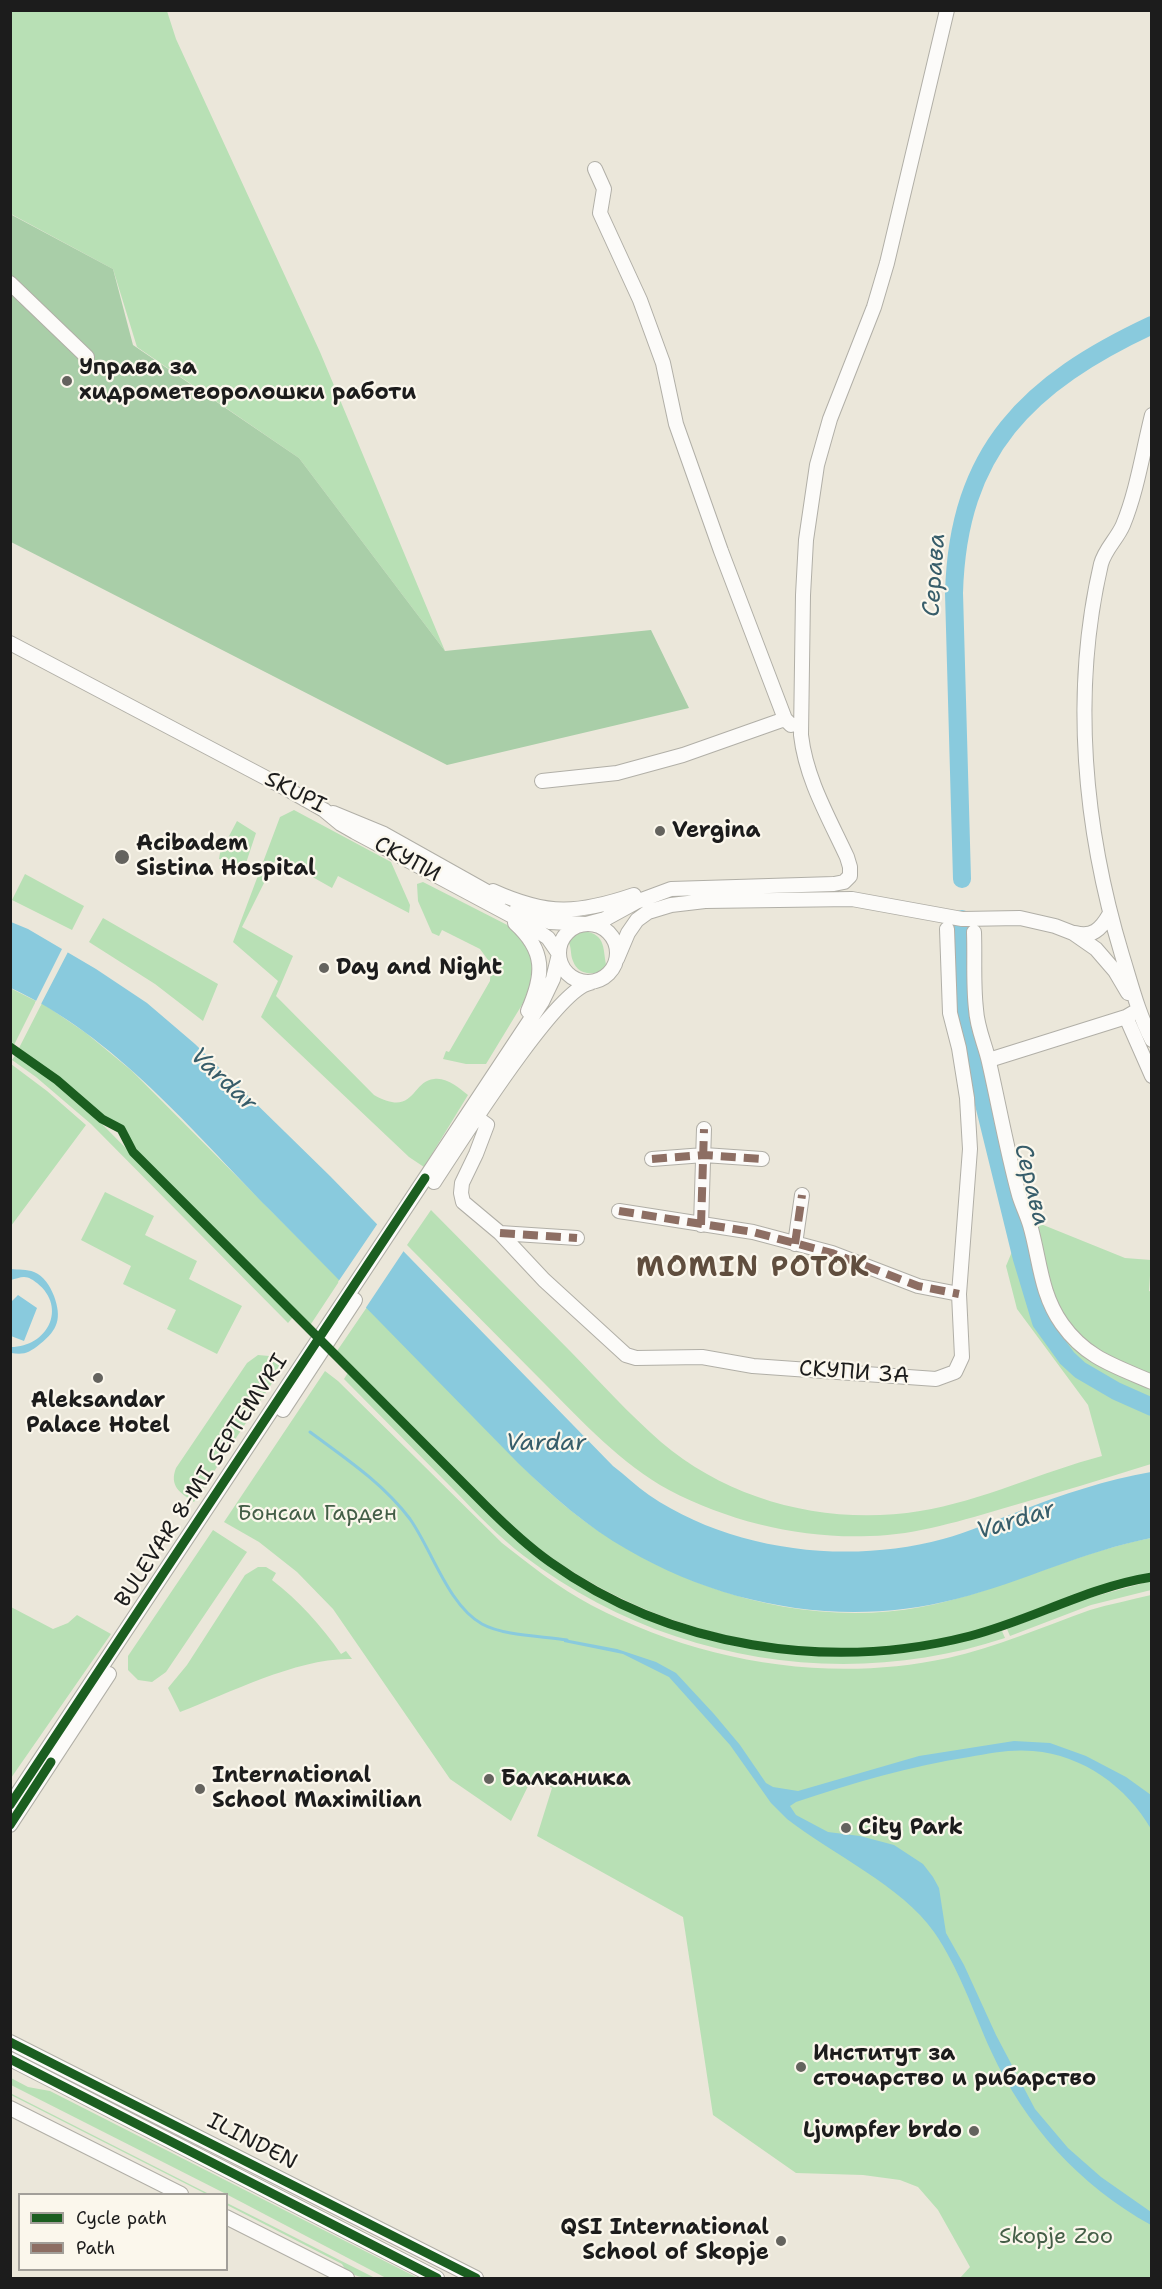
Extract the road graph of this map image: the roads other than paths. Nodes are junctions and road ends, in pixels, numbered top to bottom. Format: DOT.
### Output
graph roads {
  1 [pos="947,10"];
  2 [pos="595,169"];
  3 [pos="10,283"];
  4 [pos="87,357"];
  5 [pos="1152,415"];
  6 [pos="10,643"];
  7 [pos="785,718"];
  8 [pos="801,735"];
  9 [pos="542,782"];
  10 [pos="324,810"];
  11 [pos="472,884"];
  12 [pos="671,889"];
  13 [pos="492,906"];
  14 [pos="1109,915"];
  15 [pos="586,924"];
  16 [pos="977,926"];
  17 [pos="947,929"];
  18 [pos="1073,933"];
  19 [pos="559,954"];
  20 [pos="617,958"];
  21 [pos="590,983"];
  22 [pos="1138,1010"];
  23 [pos="1125,1017"];
  24 [pos="515,1040"];
  25 [pos="1152,1040"];
  26 [pos="988,1060"];
  27 [pos="1152,1076"];
  28 [pos="476,1117"];
  29 [pos="704,1130"];
  30 [pos="704,1155"];
  31 [pos="652,1159"];
  32 [pos="762,1159"];
  33 [pos="429,1180"];
  34 [pos="802,1195"];
  35 [pos="619,1211"];
  36 [pos="701,1225"];
  37 [pos="500,1233"];
  38 [pos="577,1238"];
  39 [pos="795,1244"];
  40 [pos="959,1294"];
  41 [pos="1152,1382"];
  42 [pos="193,1538"];
  43 [pos="10,1804"];
  44 [pos="10,1825"];
  45 [pos="10,2042"];
  46 [pos="10,2059"];
  47 [pos="10,2108"];
  48 [pos="179,2193"];
  49 [pos="228,2218"];
  50 [pos="347,2278"];
  51 [pos="437,2278"];
  52 [pos="476,2278"];
  1 -- 8 [label="street"];
  2 -- 7 [label="street"];
  3 -- 4 [label="street"];
  5 -- 14 [label="street"];
  6 -- 10 [label="street, SKUPI"];
  7 -- 8 [label="street"];
  7 -- 9 [label="street"];
  8 -- 12 [label="street"];
  10 -- 11 [label="street, SKUPI"];
  10 -- 13 [label="street, СКУПИ"];
  11 -- 12 [label="street"];
  11 -- 15 [label="street, SKUPI"];
  12 -- 15 [label="street"];
  13 -- 19 [label="street"];
  13 -- 24 [label="street"];
  14 -- 18 [label="street"];
  14 -- 22 [label="street"];
  15 -- 19 [label="street"];
  15 -- 20 [label="street"];
  16 -- 18 [label="street"];
  16 -- 20 [label="street"];
  16 -- 26 [label="street"];
  17 -- 40 [label="street, СКУПИ 3А"];
  18 -- 22 [label="street"];
  19 -- 21 [label="street"];
  19 -- 24 [label="street, BULEVAR 8-MI SEPTEMVRI"];
  20 -- 21 [label="street"];
  21 -- 28 [label="street, BULEVAR 8-MI SEPTEMVRI"];
  22 -- 23 [label="street"];
  22 -- 25 [label="street"];
  23 -- 26 [label="street"];
  23 -- 27 [label="street"];
  24 -- 33 [label="street, BULEVAR 8-MI SEPTEMVRI"];
  26 -- 41 [label="street"];
  28 -- 33 [label="street, BULEVAR 8-MI SEPTEMVRI"];
  28 -- 37 [label="street, СКУПИ 3А"];
  29 -- 30 [label="street"];
  30 -- 31 [label="street"];
  30 -- 32 [label="street"];
  30 -- 36 [label="street"];
  33 -- 42 [label="street, BULEVAR 8-MI SEPTEMVRI"];
  34 -- 39 [label="street"];
  35 -- 36 [label="street"];
  36 -- 39 [label="street"];
  37 -- 38 [label="street"];
  37 -- 40 [label="street, СКУПИ 3А"];
  39 -- 40 [label="street"];
  42 -- 43 [label="street, BULEVAR 8-MI SEPTEMVRI"];
  42 -- 44 [label="street, BULEVAR 8-MI SEPTEMVRI"];
  45 -- 52 [label="street, ILINDEN"];
  46 -- 51 [label="street, ILINDEN"];
  47 -- 48 [label="street"];
  49 -- 50 [label="street"];
}
